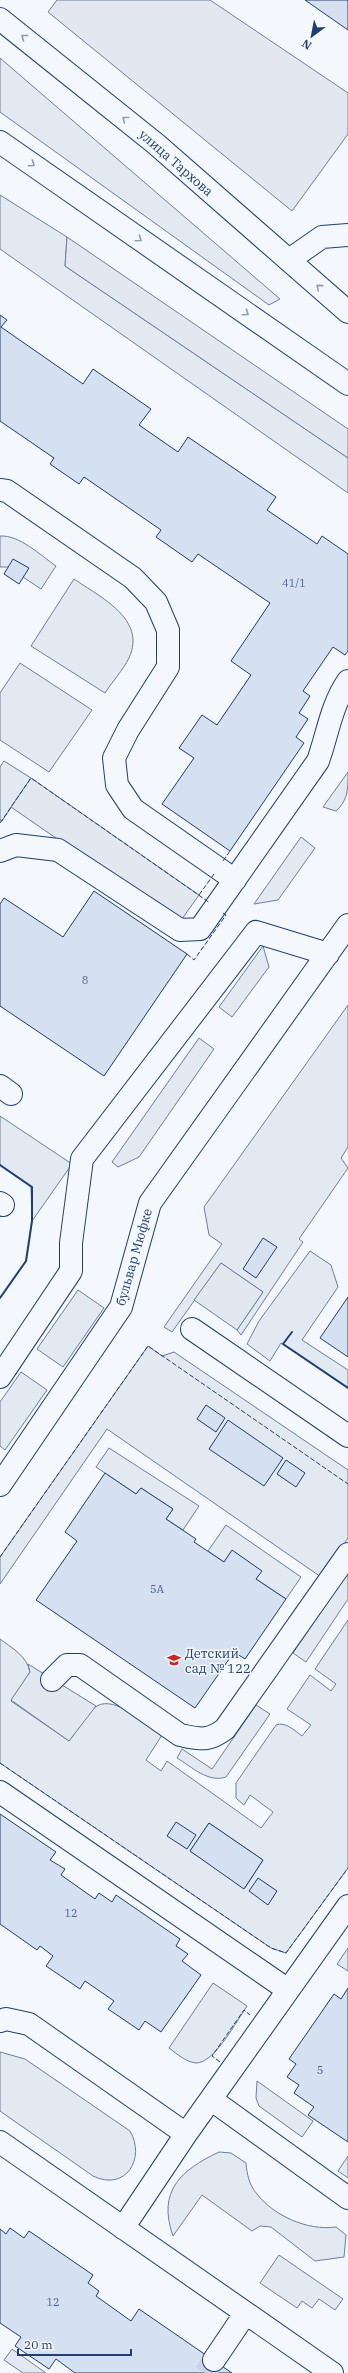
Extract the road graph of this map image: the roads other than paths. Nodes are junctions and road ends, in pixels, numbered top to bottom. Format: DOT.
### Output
graph roads {
  1 [pos="0,19"];
  2 [pos="0,142"];
  3 [pos="348,236"];
  4 [pos="289,260"];
  5 [pos="348,312"];
  6 [pos="348,384"];
  7 [pos="0,490"];
  8 [pos="348,681"];
  9 [pos="0,851"];
  10 [pos="235,880"];
  11 [pos="348,925"];
  12 [pos="328,954"];
  13 [pos="192,1329"];
  14 [pos="0,1377"];
  15 [pos="348,1436"];
  16 [pos="0,1485"];
  17 [pos="348,1554"];
  18 [pos="52,1680"];
  19 [pos="0,1792"];
  20 [pos="348,1906"];
  21 [pos="288,1990"];
  22 [pos="0,2021"];
  23 [pos="212,2100"];
  24 [pos="186,2134"];
  25 [pos="0,2142"];
  26 [pos="348,2198"];
  27 [pos="123,2228"];
  28 [pos="246,2314"];
  29 [pos="214,2360"];
  30 [pos="332,2373"];
  4 -- 1 [label="street, улица Тархова, one-way"];
  2 -- 6 [label="street, one-way"];
  3 -- 4 [label="street"];
  5 -- 4 [label="street, улица Тархова, one-way"];
  7 -- 10 [label="street"];
  8 -- 10 [label="street"];
  9 -- 10 [label="street"];
  11 -- 12 [label="street, бульвар Мюфке"];
  12 -- 14 [label="street"];
  12 -- 16 [label="street, бульвар Мюфке"];
  13 -- 15 [label="street"];
  17 -- 18 [label="street"];
  19 -- 21 [label="street"];
  20 -- 21 [label="street"];
  21 -- 23 [label="street"];
  22 -- 24 [label="street"];
  23 -- 24 [label="street"];
  23 -- 26 [label="street"];
  24 -- 27 [label="street"];
  25 -- 27 [label="street"];
  27 -- 28 [label="street"];
  28 -- 29 [label="street"];
  28 -- 30 [label="street"];
}
